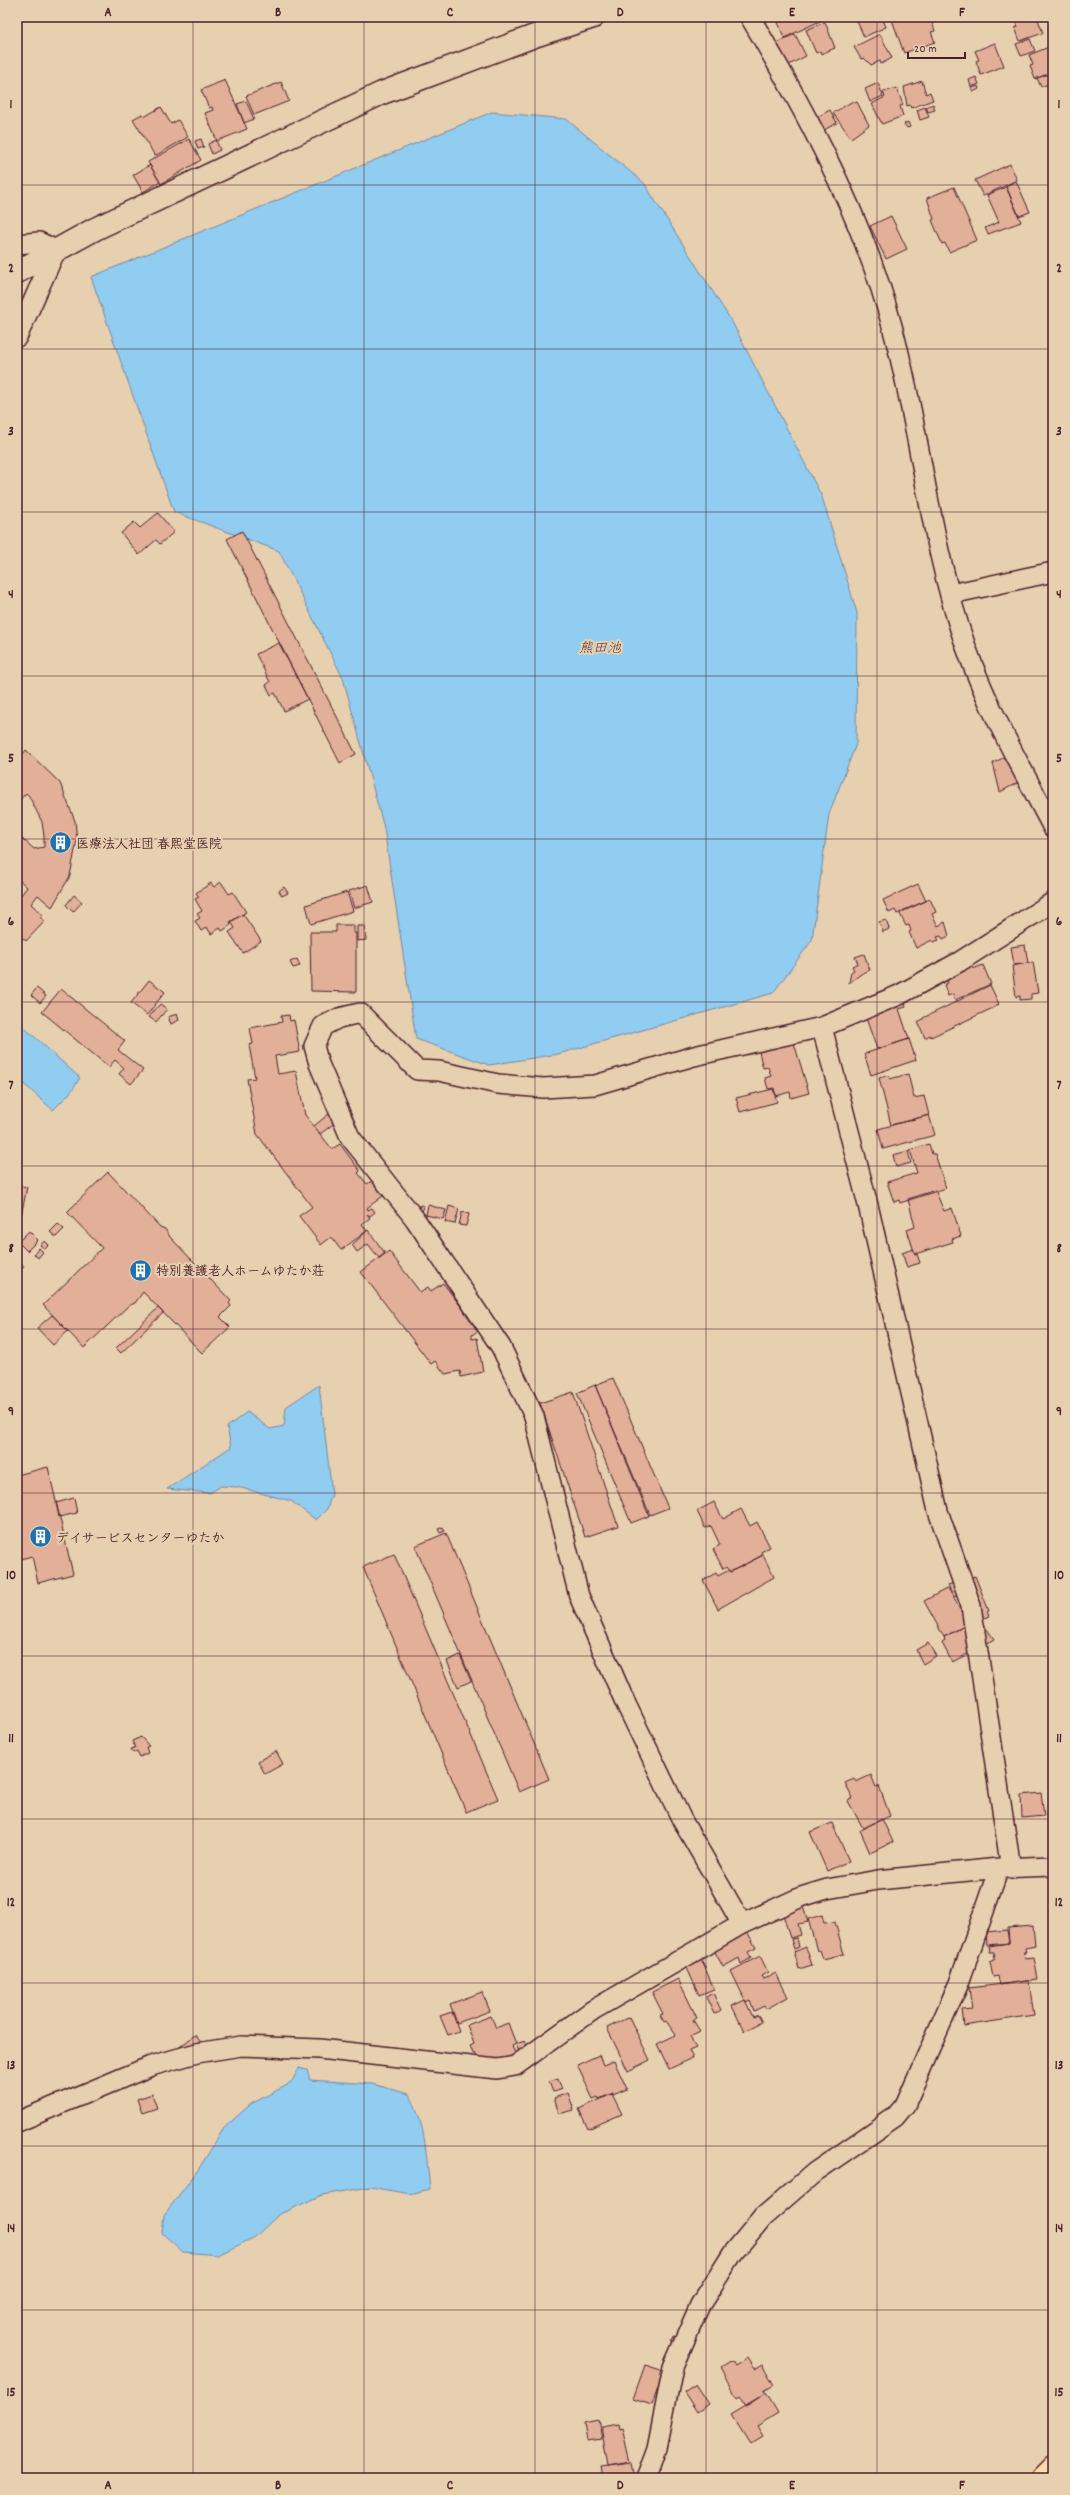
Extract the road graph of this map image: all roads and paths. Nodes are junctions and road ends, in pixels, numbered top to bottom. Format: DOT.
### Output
graph roads {
  1 [pos="593,17"];
  2 [pos="750,17"];
  3 [pos="17,244"];
  4 [pos="56,250"];
  5 [pos="17,272"];
  6 [pos="17,337"];
  7 [pos="1053,572"];
  8 [pos="951,594"];
  9 [pos="1053,828"];
  10 [pos="1053,902"];
  11 [pos="822,1027"];
  12 [pos="1053,1866"];
  13 [pos="1005,1868"];
  14 [pos="742,1924"];
  15 [pos="17,2122"];
  16 [pos="1053,2467"];
  17 [pos="646,2478"];
  18 [pos="1042,2478"];
  1 -- 4 [label="street"];
  2 -- 8 [label="street"];
  3 -- 4 [label="street"];
  4 -- 5 [label="street"];
  4 -- 6 [label="street"];
  7 -- 8 [label="street"];
  8 -- 9 [label="street"];
  10 -- 11 [label="street"];
  11 -- 13 [label="street"];
  11 -- 14 [label="street"];
  12 -- 13 [label="street"];
  13 -- 14 [label="street"];
  13 -- 17 [label="street"];
  14 -- 15 [label="street"];
  16 -- 18 [label="main road"];
}
